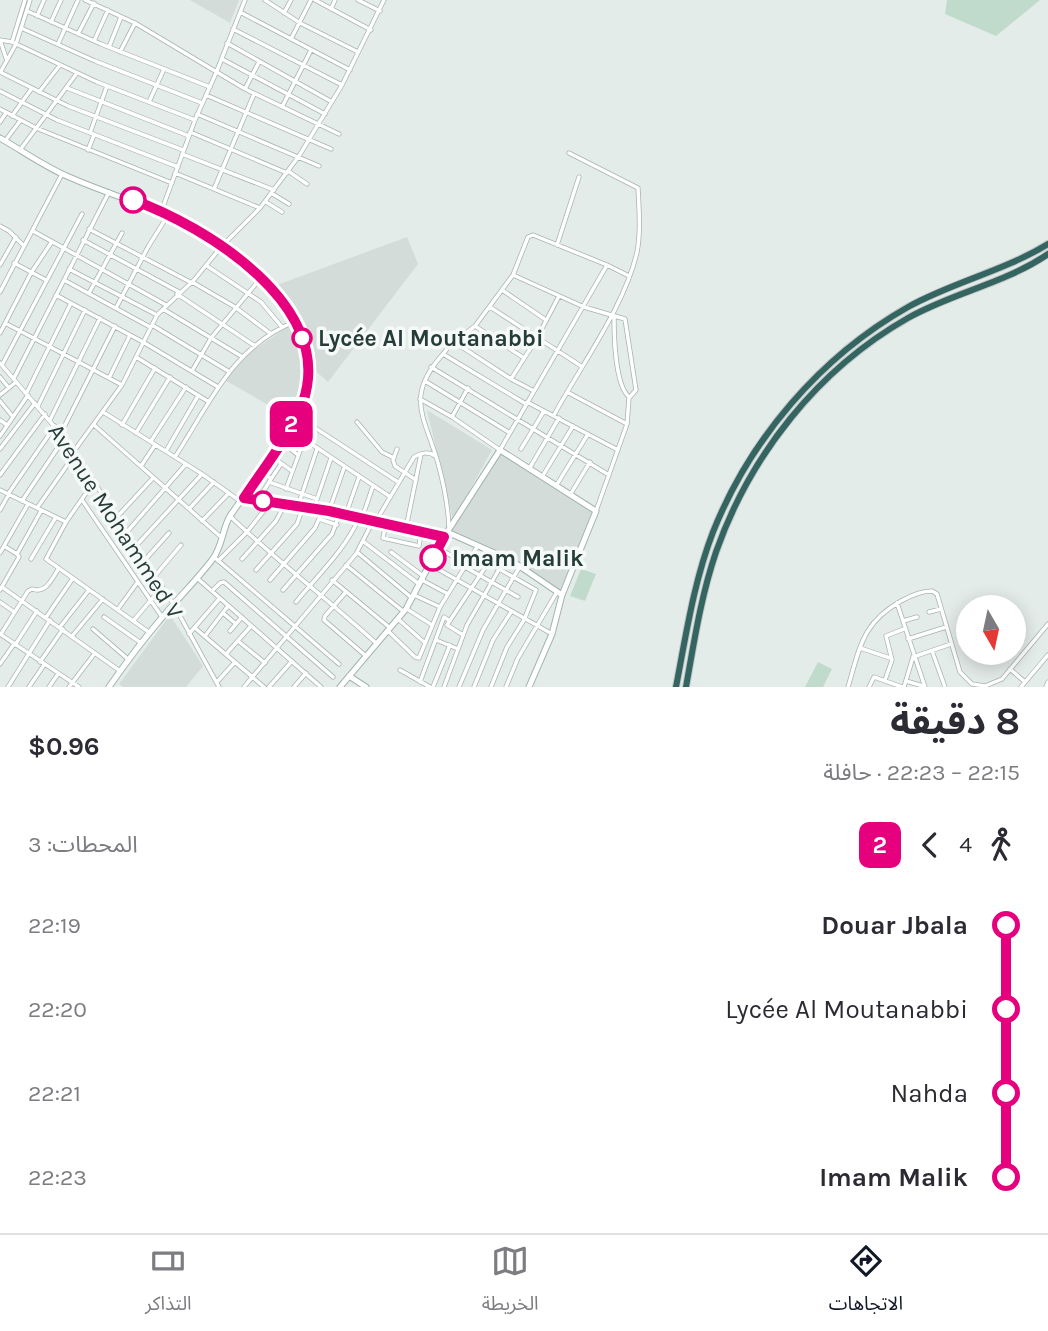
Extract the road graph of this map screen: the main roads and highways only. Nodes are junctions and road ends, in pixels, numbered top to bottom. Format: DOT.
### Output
graph roads {
  1 [pos="1048,244"];
  2 [pos="1048,254"];
  3 [pos="676,687"];
  4 [pos="685,687"];
  1 -- 3 [label="highway"];
  2 -- 4 [label="highway"];
}
